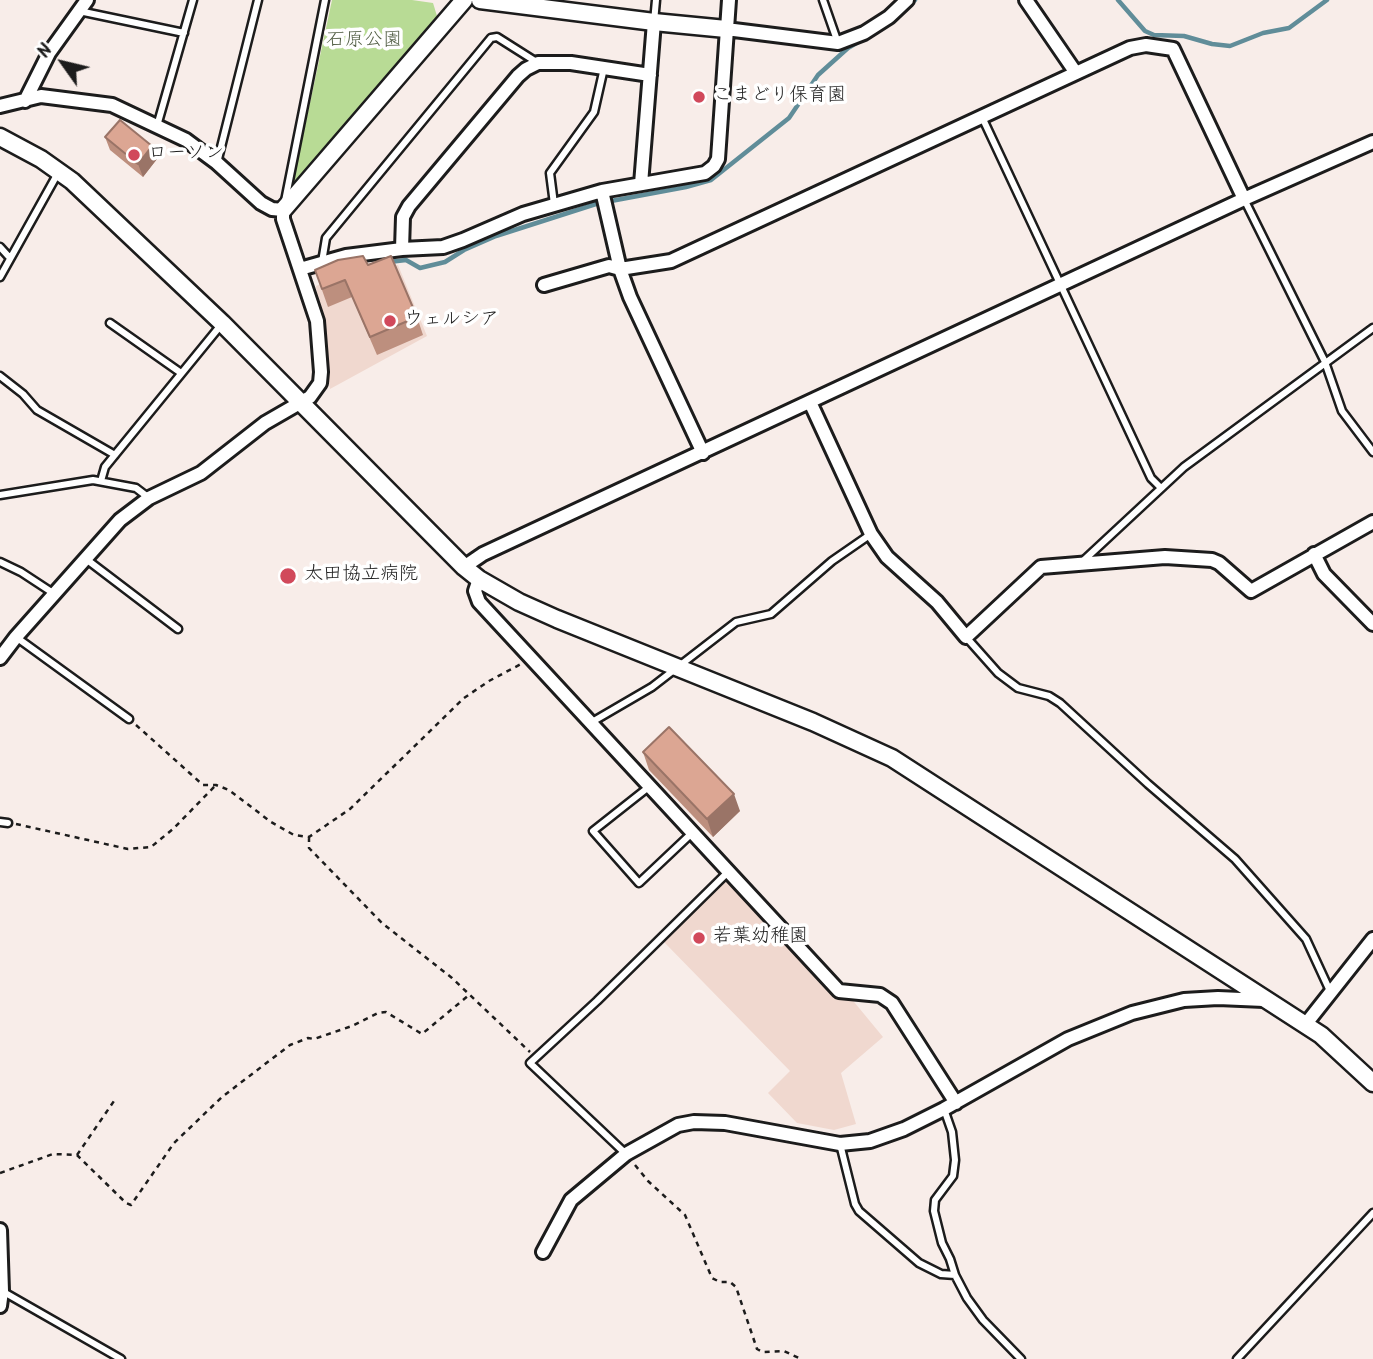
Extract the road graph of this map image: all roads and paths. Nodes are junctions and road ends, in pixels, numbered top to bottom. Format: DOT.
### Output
graph roads {
  1 [pos="87,0"];
  2 [pos="193,0"];
  3 [pos="258,0"];
  4 [pos="325,0"];
  5 [pos="464,0"];
  6 [pos="480,0"];
  7 [pos="656,0"];
  8 [pos="729,0"];
  9 [pos="823,0"];
  10 [pos="907,0"];
  11 [pos="1026,0"];
  12 [pos="574,6"];
  13 [pos="79,11"];
  14 [pos="654,22"];
  15 [pos="726,29"];
  16 [pos="184,33"];
  17 [pos="838,43"];
  18 [pos="538,64"];
  19 [pos="604,68"];
  20 [pos="1076,73"];
  21 [pos="650,75"];
  22 [pos="25,101"];
  23 [pos="0,106"];
  24 [pos="982,117"];
  25 [pos="157,126"];
  26 [pos="0,137"];
  27 [pos="1373,142"];
  28 [pos="217,163"];
  29 [pos="59,172"];
  30 [pos="640,184"];
  31 [pos="602,191"];
  32 [pos="1244,198"];
  33 [pos="554,205"];
  34 [pos="283,210"];
  35 [pos="0,247"];
  36 [pos="402,249"];
  37 [pos="10,258"];
  38 [pos="322,264"];
  39 [pos="300,269"];
  40 [pos="621,269"];
  41 [pos="0,277"];
  42 [pos="544,285"];
  43 [pos="1061,286"];
  44 [pos="110,323"];
  45 [pos="222,323"];
  46 [pos="1373,328"];
  47 [pos="1325,362"];
  48 [pos="181,373"];
  49 [pos="0,376"];
  50 [pos="301,402"];
  51 [pos="810,402"];
  52 [pos="1373,452"];
  53 [pos="703,453"];
  54 [pos="115,455"];
  55 [pos="101,481"];
  56 [pos="1160,487"];
  57 [pos="0,495"];
  58 [pos="149,498"];
  59 [pos="1373,522"];
  60 [pos="871,534"];
  61 [pos="1314,554"];
  62 [pos="84,558"];
  63 [pos="0,562"];
  64 [pos="1079,565"];
  65 [pos="464,567"];
  66 [pos="479,579"];
  67 [pos="54,593"];
  68 [pos="1373,624"];
  69 [pos="178,629"];
  70 [pos="16,636"];
  71 [pos="965,637"];
  72 [pos="0,658"];
  73 [pos="534,659"];
  74 [pos="677,667"];
  75 [pos="129,719"];
  76 [pos="592,723"];
  77 [pos="216,785"];
  78 [pos="650,786"];
  79 [pos="0,822"];
  80 [pos="8,822"];
  81 [pos="693,832"];
  82 [pos="309,837"];
  83 [pos="729,871"];
  84 [pos="1373,939"];
  85 [pos="1331,993"];
  86 [pos="468,995"];
  87 [pos="1264,1000"];
  88 [pos="1305,1025"];
  89 [pos="536,1058"];
  90 [pos="1373,1083"];
  91 [pos="114,1101"];
  92 [pos="950,1106"];
  93 [pos="840,1144"];
  94 [pos="626,1154"];
  95 [pos="77,1155"];
  96 [pos="0,1173"];
  97 [pos="1373,1213"];
  98 [pos="0,1230"];
  99 [pos="543,1252"];
  100 [pos="954,1275"];
  101 [pos="2,1291"];
  102 [pos="0,1306"];
  103 [pos="121,1359"];
  104 [pos="801,1359"];
  105 [pos="1021,1359"];
  106 [pos="1237,1359"];
  1 -- 13 [label="street"];
  2 -- 16 [label="lane"];
  3 -- 28 [label="lane"];
  4 -- 34 [label="lane"];
  5 -- 34 [label="street"];
  6 -- 12 [label="street"];
  7 -- 14 [label="lane"];
  8 -- 15 [label="street"];
  9 -- 17 [label="lane"];
  10 -- 17 [label="street"];
  11 -- 20 [label="street"];
  12 -- 14 [label="street"];
  13 -- 16 [label="lane"];
  13 -- 22 [label="street"];
  14 -- 15 [label="street"];
  14 -- 21 [label="street"];
  15 -- 17 [label="street"];
  15 -- 30 [label="street"];
  16 -- 25 [label="lane"];
  18 -- 19 [label="street"];
  18 -- 36 [label="street"];
  18 -- 38 [label="lane"];
  19 -- 21 [label="street"];
  19 -- 33 [label="lane"];
  20 -- 24 [label="street"];
  20 -- 32 [label="street"];
  21 -- 30 [label="street"];
  22 -- 23 [label="street"];
  22 -- 25 [label="street"];
  24 -- 40 [label="street"];
  24 -- 43 [label="lane"];
  25 -- 28 [label="street"];
  26 -- 29 [label="street"];
  27 -- 32 [label="street"];
  28 -- 34 [label="street"];
  29 -- 37 [label="lane"];
  29 -- 45 [label="street"];
  30 -- 31 [label="street"];
  31 -- 33 [label="street"];
  31 -- 40 [label="street"];
  32 -- 43 [label="street"];
  32 -- 47 [label="lane"];
  33 -- 36 [label="street"];
  34 -- 39 [label="street"];
  35 -- 37 [label="lane"];
  36 -- 38 [label="street"];
  37 -- 41 [label="lane"];
  38 -- 39 [label="street"];
  39 -- 50 [label="street"];
  40 -- 42 [label="street"];
  40 -- 53 [label="street"];
  43 -- 51 [label="street"];
  43 -- 56 [label="lane"];
  44 -- 48 [label="lane"];
  45 -- 48 [label="lane"];
  45 -- 50 [label="street"];
  46 -- 47 [label="lane"];
  47 -- 52 [label="lane"];
  47 -- 56 [label="lane"];
  48 -- 54 [label="lane"];
  49 -- 54 [label="lane"];
  50 -- 58 [label="street"];
  50 -- 65 [label="street"];
  51 -- 53 [label="street"];
  51 -- 60 [label="street"];
  53 -- 65 [label="street"];
  54 -- 55 [label="lane"];
  55 -- 57 [label="lane"];
  55 -- 58 [label="lane"];
  56 -- 64 [label="lane"];
  58 -- 62 [label="street"];
  59 -- 61 [label="street"];
  60 -- 71 [label="street"];
  60 -- 74 [label="lane"];
  61 -- 64 [label="street"];
  61 -- 68 [label="street"];
  62 -- 67 [label="street"];
  62 -- 69 [label="lane"];
  63 -- 67 [label="lane"];
  64 -- 71 [label="street"];
  65 -- 66 [label="street"];
  66 -- 73 [label="street"];
  66 -- 74 [label="street"];
  67 -- 70 [label="street"];
  70 -- 72 [label="street"];
  70 -- 75 [label="lane"];
  71 -- 85 [label="lane"];
  73 -- 76 [label="street"];
  73 -- 82 [label="path"];
  74 -- 76 [label="lane"];
  74 -- 87 [label="street"];
  75 -- 77 [label="path"];
  76 -- 78 [label="street"];
  77 -- 80 [label="path"];
  77 -- 82 [label="path"];
  78 -- 81 [label="street"];
  78 -- 81 [label="lane"];
  79 -- 80 [label="lane"];
  81 -- 83 [label="street"];
  82 -- 86 [label="path"];
  83 -- 89 [label="lane"];
  83 -- 92 [label="street"];
  84 -- 85 [label="street"];
  85 -- 88 [label="street"];
  86 -- 89 [label="path"];
  86 -- 95 [label="path"];
  87 -- 88 [label="street"];
  87 -- 92 [label="street"];
  88 -- 90 [label="street"];
  89 -- 94 [label="lane"];
  91 -- 95 [label="path"];
  92 -- 93 [label="street"];
  92 -- 100 [label="lane"];
  93 -- 94 [label="street"];
  93 -- 100 [label="lane"];
  94 -- 99 [label="street"];
  94 -- 104 [label="path"];
  95 -- 96 [label="path"];
  97 -- 106 [label="lane"];
  98 -- 101 [label="street"];
  100 -- 105 [label="lane"];
  101 -- 102 [label="street"];
  101 -- 103 [label="lane"];
}
